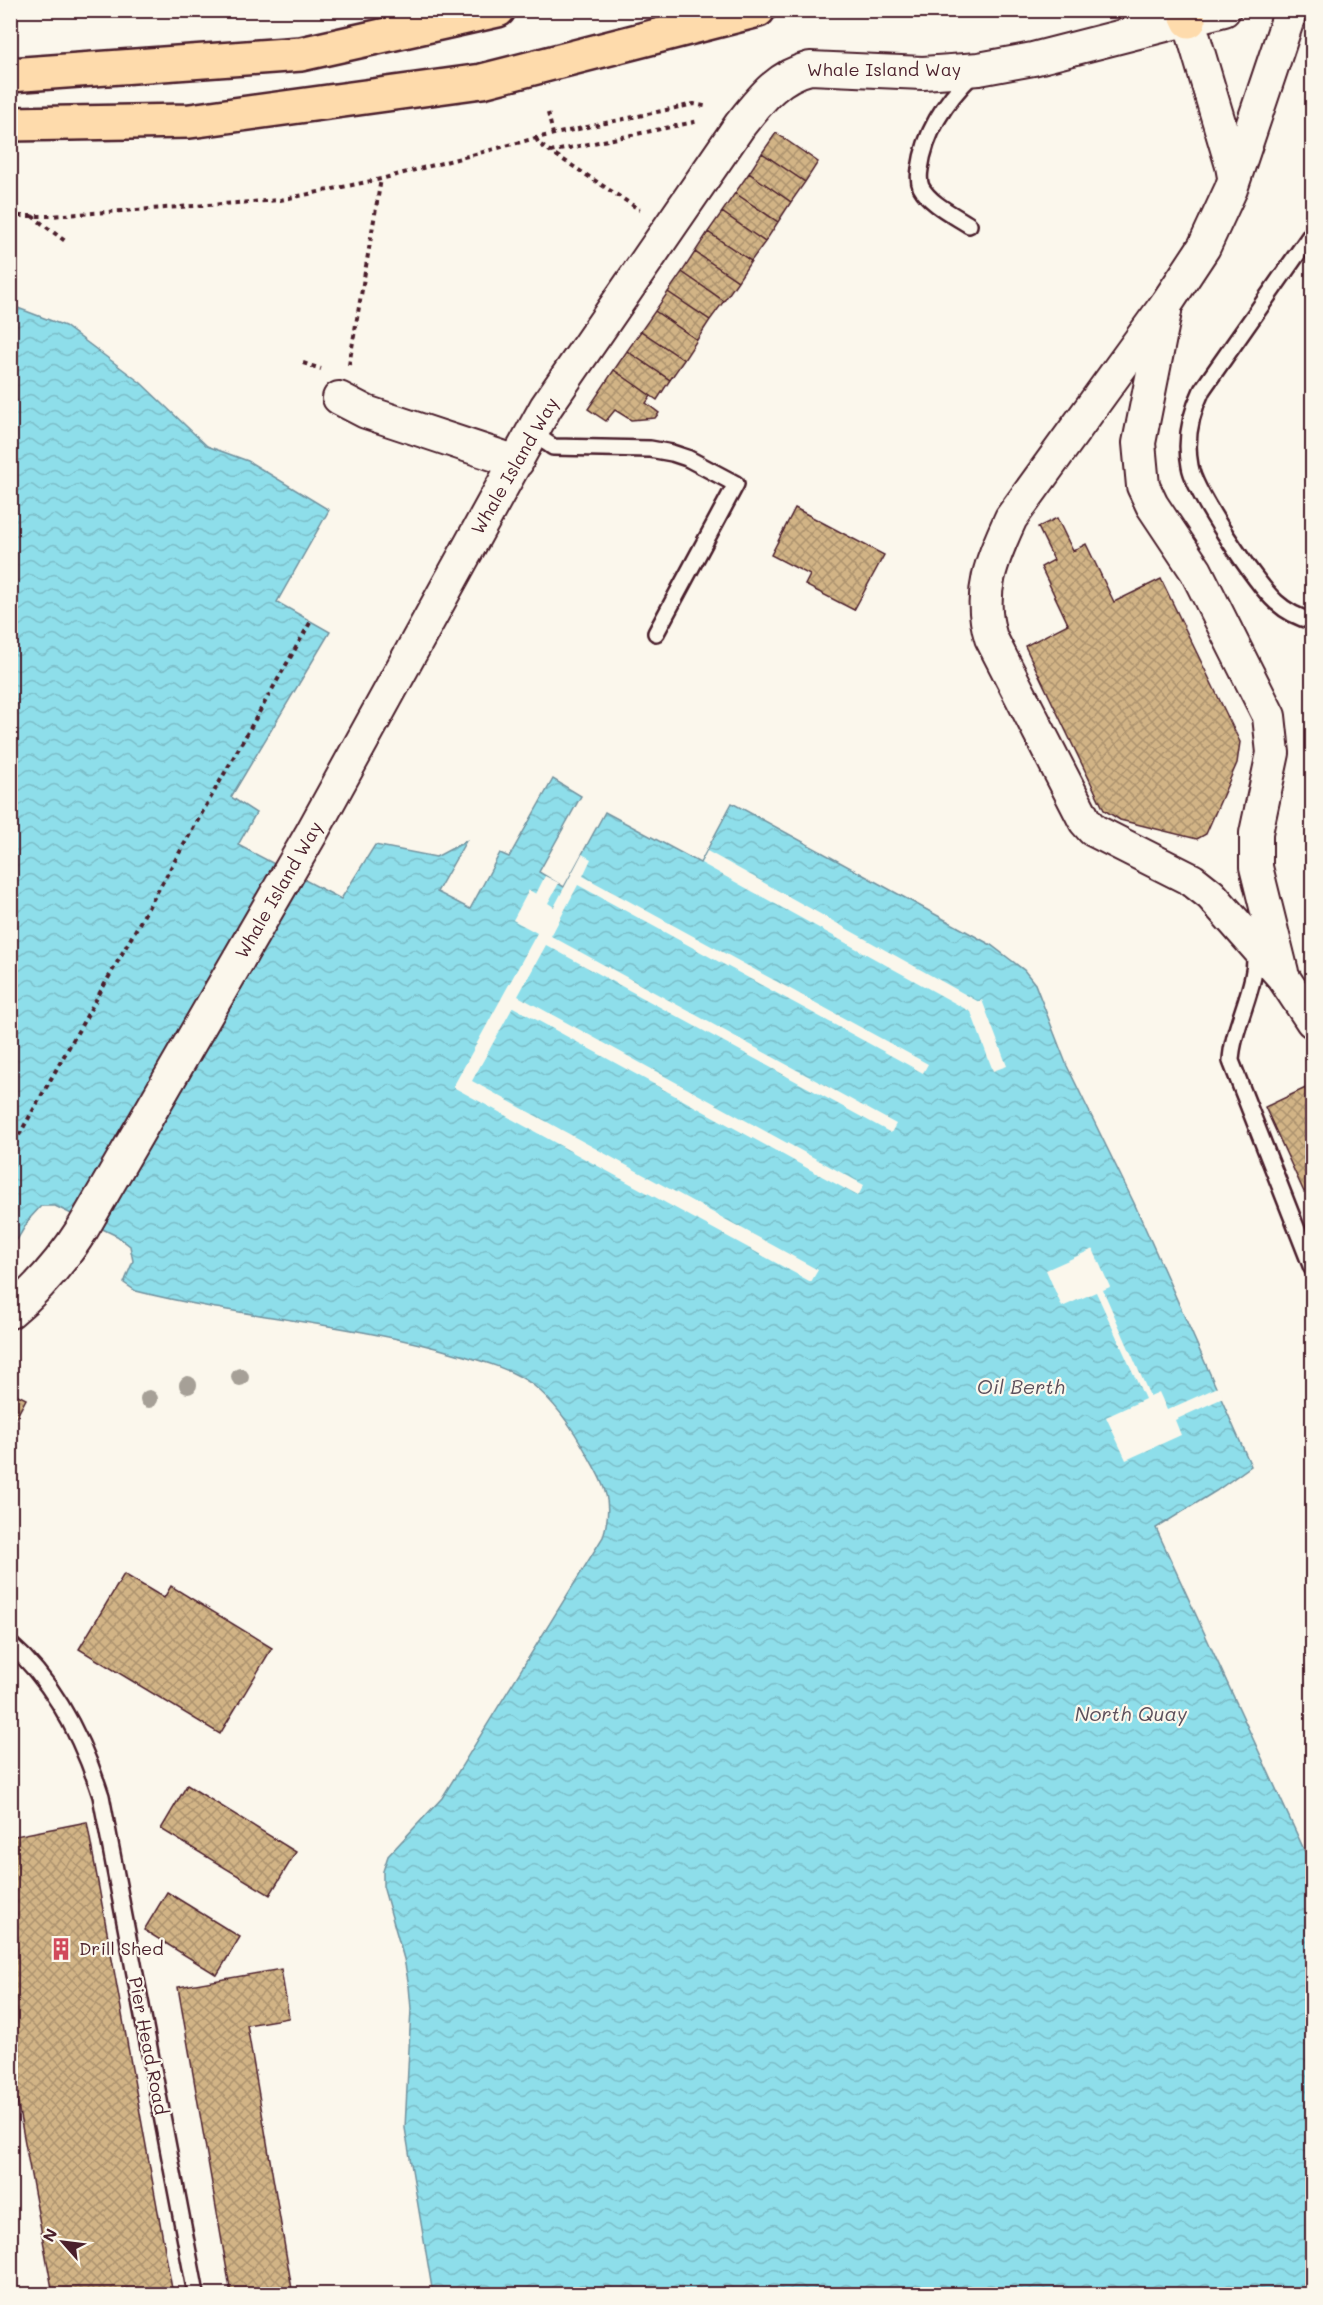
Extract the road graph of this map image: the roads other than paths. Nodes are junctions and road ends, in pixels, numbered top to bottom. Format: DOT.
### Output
graph roads {
  1 [pos="498,10"];
  2 [pos="758,10"];
  3 [pos="1224,10"];
  4 [pos="1291,10"];
  5 [pos="1186,16"];
  6 [pos="979,69"];
  7 [pos="10,75"];
  8 [pos="10,124"];
  9 [pos="1234,177"];
  10 [pos="969,225"];
  11 [pos="1312,233"];
  12 [pos="1167,303"];
  13 [pos="339,399"];
  14 [pos="531,432"];
  15 [pos="517,462"];
  16 [pos="1312,621"];
  17 [pos="656,633"];
  18 [pos="1249,937"];
  19 [pos="1283,977"];
  20 [pos="1312,1022"];
  21 [pos="57,1266"];
  22 [pos="1312,1268"];
  23 [pos="10,1312"];
  24 [pos="10,1331"];
  25 [pos="10,1644"];
  26 [pos="196,2295"];
  1 -- 7 [label="highway"];
  2 -- 8 [label="highway"];
  3 -- 5 [label="street, Whale Island Way"];
  4 -- 9 [label="street"];
  5 -- 6 [label="street, Whale Island Way"];
  5 -- 9 [label="street"];
  6 -- 10 [label="lane"];
  6 -- 14 [label="street, Whale Island Way"];
  9 -- 12 [label="street"];
  11 -- 16 [label="lane"];
  12 -- 18 [label="street"];
  12 -- 19 [label="street"];
  13 -- 15 [label="street"];
  14 -- 15 [label="street, Whale Island Way"];
  14 -- 17 [label="lane"];
  15 -- 21 [label="street, Whale Island Way"];
  18 -- 19 [label="street"];
  18 -- 22 [label="lane"];
  19 -- 20 [label="street"];
  21 -- 23 [label="street"];
  21 -- 24 [label="street"];
  25 -- 26 [label="lane, Pier Head Road"];
}
